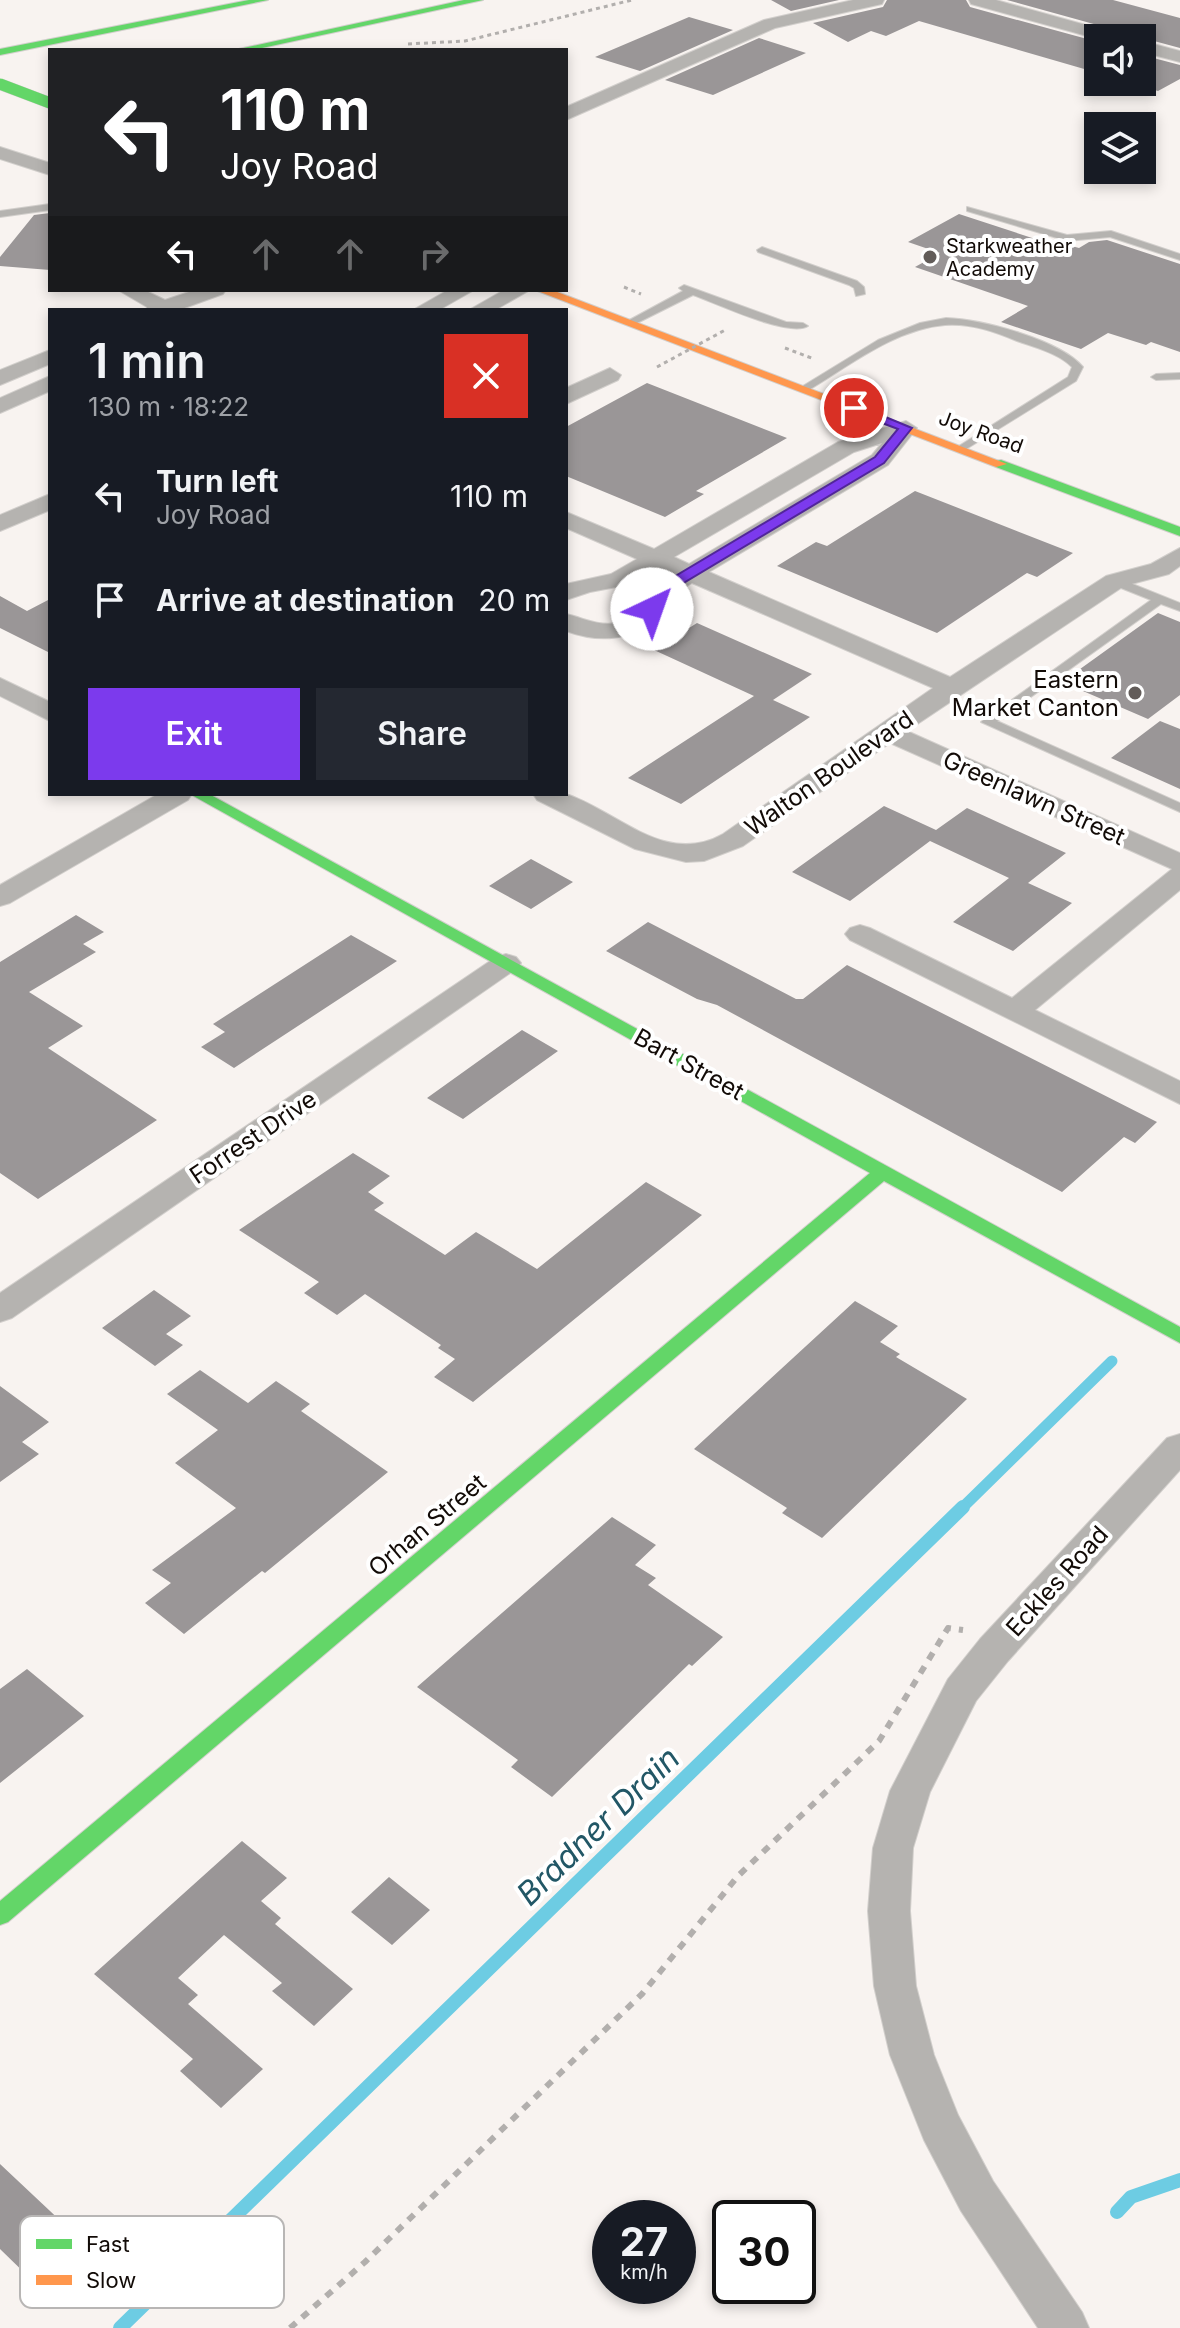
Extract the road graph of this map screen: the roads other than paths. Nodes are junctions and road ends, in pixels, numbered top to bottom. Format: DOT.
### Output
graph roads {
  1 [pos="263,0"];
  2 [pos="478,0"];
  3 [pos="876,0"];
  4 [pos="977,0"];
  5 [pos="1084,30"];
  6 [pos="249,48"];
  7 [pos="1156,50"];
  8 [pos="0,52"];
  9 [pos="1180,57"];
  10 [pos="0,84"];
  11 [pos="48,88"];
  12 [pos="0,98"];
  13 [pos="48,102"];
  14 [pos="568,113"];
  15 [pos="0,153"];
  16 [pos="48,168"];
  17 [pos="48,207"];
  18 [pos="970,209"];
  19 [pos="0,214"];
  20 [pos="762,250"];
  21 [pos="1180,257"];
  22 [pos="132,292"];
  23 [pos="210,292"];
  24 [pos="237,292"];
  25 [pos="460,292"];
  26 [pos="516,292"];
  27 [pos="546,292"];
  28 [pos="860,294"];
  29 [pos="161,308"];
  30 [pos="166,308"];
  31 [pos="213,308"];
  32 [pos="427,308"];
  33 [pos="483,308"];
  34 [pos="629,323"];
  35 [pos="803,326"];
  36 [pos="48,357"];
  37 [pos="610,375"];
  38 [pos="1180,376"];
  39 [pos="1156,377"];
  40 [pos="0,378"];
  41 [pos="48,384"];
  42 [pos="803,389"];
  43 [pos="568,396"];
  44 [pos="3,401"];
  45 [pos="906,428"];
  46 [pos="963,448"];
  47 [pos="768,492"];
  48 [pos="48,502"];
  49 [pos="803,506"];
  50 [pos="568,520"];
  51 [pos="0,524"];
  52 [pos="1180,532"];
  53 [pos="1180,555"];
  54 [pos="656,558"];
  55 [pos="691,573"];
  56 [pos="1115,581"];
  57 [pos="568,592"];
  58 [pos="1160,599"];
  59 [pos="1180,607"];
  60 [pos="568,622"];
  61 [pos="0,686"];
  62 [pos="952,687"];
  63 [pos="48,712"];
  64 [pos="888,732"];
  65 [pos="175,796"];
  66 [pos="202,796"];
  67 [pos="551,796"];
  68 [pos="1180,808"];
  69 [pos="1180,863"];
  70 [pos="1180,876"];
  71 [pos="0,897"];
  72 [pos="860,934"];
  73 [pos="506,963"];
  74 [pos="1014,1012"];
  75 [pos="1180,1094"];
  76 [pos="884,1171"];
  77 [pos="0,1310"];
  78 [pos="1180,1336"];
  79 [pos="1180,1447"];
  80 [pos="0,1915"];
  81 [pos="1065,2328"];
  1 -- 8 [label="main road"];
  2 -- 6 [label="main road"];
  3 -- 14 [label="street"];
  4 -- 5 [label="street"];
  7 -- 9 [label="street"];
  10 -- 13 [label="main road, bridge"];
  11 -- 12 [label="main road"];
  15 -- 16 [label="street"];
  17 -- 19 [label="lane"];
  18 -- 21 [label="lane"];
  20 -- 28 [label="lane"];
  22 -- 29 [label="street"];
  23 -- 30 [label="street"];
  24 -- 31 [label="street"];
  25 -- 32 [label="street"];
  26 -- 33 [label="street"];
  27 -- 34 [label="main road, Joy Road"];
  34 -- 35 [label="lane"];
  34 -- 42 [label="main road, Joy Road"];
  36 -- 40 [label="street"];
  37 -- 43 [label="street"];
  38 -- 39 [label="lane"];
  41 -- 44 [label="street"];
  42 -- 45 [label="main road, Joy Road"];
  42 -- 46 [label="lane"];
  45 -- 46 [label="main road, Joy Road"];
  45 -- 47 [label="street"];
  45 -- 49 [label="street"];
  46 -- 52 [label="main road, Joy Road"];
  47 -- 49 [label="street"];
  47 -- 54 [label="street"];
  48 -- 51 [label="street"];
  49 -- 55 [label="street"];
  50 -- 54 [label="street"];
  53 -- 56 [label="street, Walton Boulevard"];
  54 -- 55 [label="street"];
  54 -- 57 [label="street"];
  55 -- 60 [label="street"];
  55 -- 62 [label="street"];
  56 -- 58 [label="lane"];
  56 -- 62 [label="street, Walton Boulevard"];
  58 -- 59 [label="lane"];
  58 -- 68 [label="lane"];
  61 -- 63 [label="street"];
  62 -- 64 [label="street, Walton Boulevard"];
  64 -- 67 [label="street, Walton Boulevard"];
  64 -- 69 [label="street, Greenlawn Street"];
  65 -- 71 [label="street"];
  66 -- 73 [label="main road, Bart Street"];
  70 -- 74 [label="street"];
  72 -- 74 [label="street"];
  73 -- 76 [label="main road, Bart Street"];
  73 -- 77 [label="street, Forrest Drive"];
  74 -- 75 [label="street"];
  76 -- 78 [label="main road, Bart Street"];
  76 -- 80 [label="main road, Orhan Street"];
  79 -- 81 [label="street, Eckles Road"];
}
